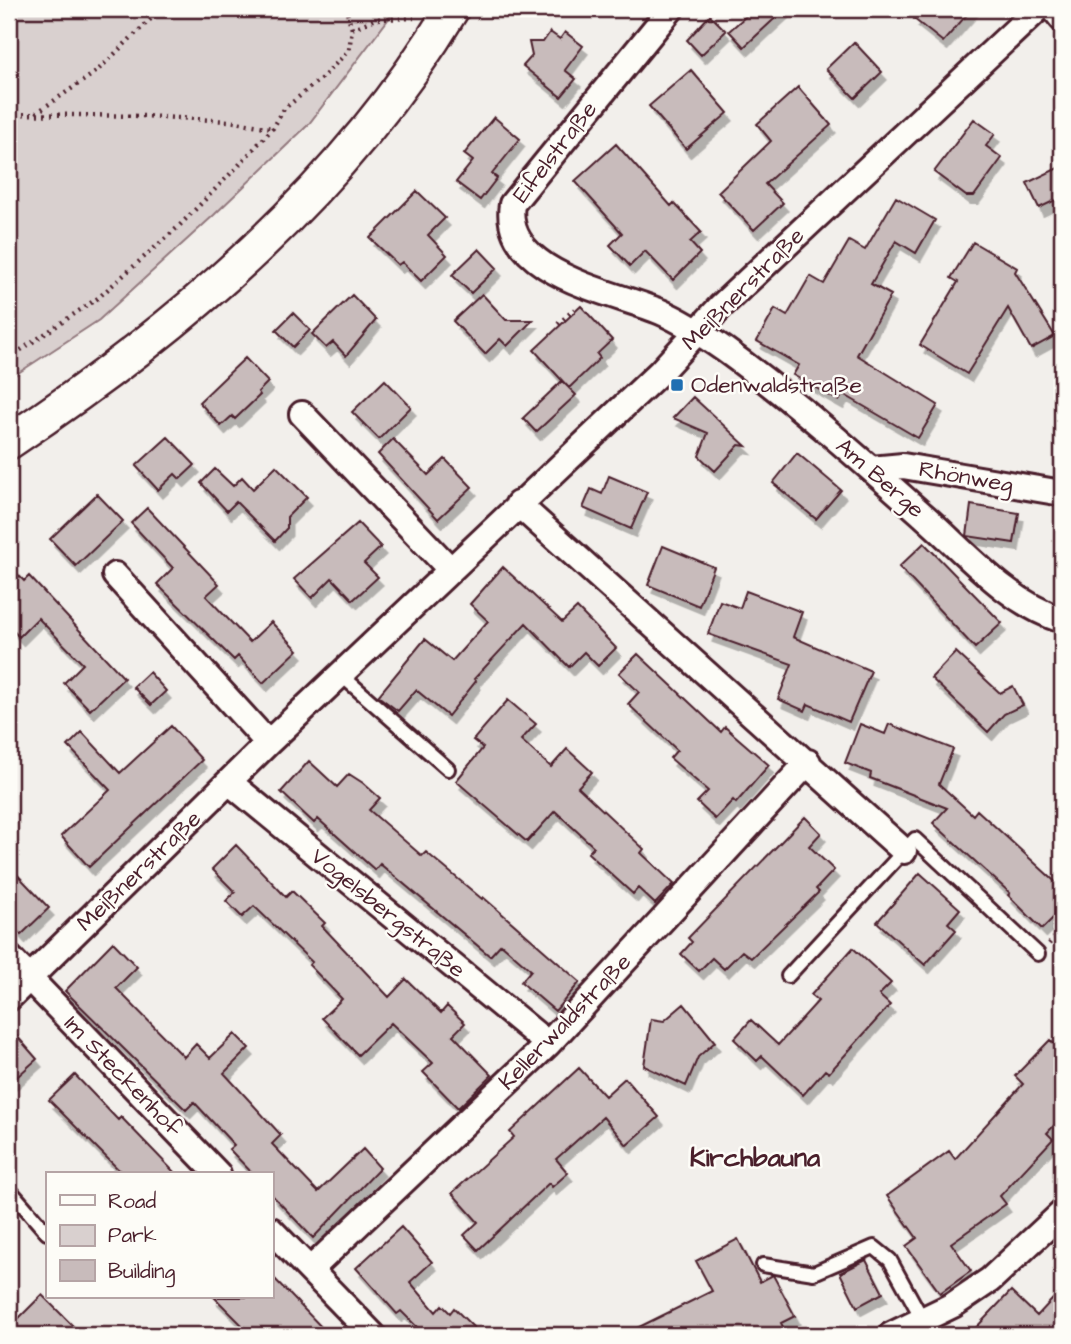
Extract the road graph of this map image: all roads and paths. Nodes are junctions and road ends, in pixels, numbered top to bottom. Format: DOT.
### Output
graph roads {
  1 [pos="161,9"];
  2 [pos="346,9"];
  3 [pos="671,9"];
  4 [pos="1038,9"];
  5 [pos="1054,9"];
  6 [pos="447,17"];
  7 [pos="1062,19"];
  8 [pos="352,29"];
  9 [pos="9,114"];
  10 [pos="33,115"];
  11 [pos="272,128"];
  12 [pos="698,333"];
  13 [pos="9,358"];
  14 [pos="302,415"];
  15 [pos="9,442"];
  16 [pos="871,469"];
  17 [pos="1062,493"];
  18 [pos="518,504"];
  19 [pos="450,569"];
  20 [pos="115,575"];
  21 [pos="1062,620"];
  22 [pos="340,674"];
  23 [pos="268,743"];
  24 [pos="807,762"];
  25 [pos="448,769"];
  26 [pos="229,782"];
  27 [pos="904,851"];
  28 [pos="1038,954"];
  29 [pos="9,957"];
  30 [pos="789,976"];
  31 [pos="29,978"];
  32 [pos="9,998"];
  33 [pos="548,1044"];
  34 [pos="216,1172"];
  35 [pos="9,1189"];
  36 [pos="1062,1213"];
  37 [pos="46,1232"];
  38 [pos="273,1232"];
  39 [pos="764,1265"];
  40 [pos="310,1270"];
  41 [pos="923,1320"];
  42 [pos="373,1335"];
  43 [pos="891,1335"];
  1 -- 10 [label="path"];
  2 -- 8 [label="path"];
  3 -- 12 [label="street, Eifelstraße"];
  4 -- 12 [label="street, Meißnerstraße"];
  5 -- 7 [label="street"];
  6 -- 8 [label="path"];
  6 -- 15 [label="main road"];
  8 -- 11 [label="path"];
  9 -- 10 [label="path"];
  10 -- 11 [label="path"];
  11 -- 13 [label="path"];
  12 -- 16 [label="street, Am Berge"];
  12 -- 18 [label="street, Meißnerstraße"];
  14 -- 19 [label="street"];
  16 -- 17 [label="street, Rhönweg"];
  16 -- 21 [label="street, Am Berge"];
  18 -- 19 [label="street, Meißnerstraße"];
  18 -- 24 [label="street"];
  19 -- 22 [label="street, Meißnerstraße"];
  20 -- 23 [label="street"];
  22 -- 23 [label="street, Meißnerstraße"];
  22 -- 25 [label="lane"];
  23 -- 26 [label="street, Meißnerstraße"];
  24 -- 27 [label="street"];
  24 -- 33 [label="street, Kellerwaldstraße"];
  26 -- 31 [label="street, Meißnerstraße"];
  26 -- 33 [label="street, Vogelsbergstraße"];
  27 -- 28 [label="lane"];
  27 -- 30 [label="lane"];
  29 -- 31 [label="street, Im Steckenhof"];
  31 -- 32 [label="street, Meißnerstraße"];
  31 -- 34 [label="street, Im Steckenhof"];
  33 -- 40 [label="street, Kellerwaldstraße"];
  35 -- 37 [label="lane"];
  36 -- 41 [label="street"];
  38 -- 40 [label="street"];
  39 -- 41 [label="lane"];
  40 -- 42 [label="street"];
  41 -- 43 [label="street"];
}
